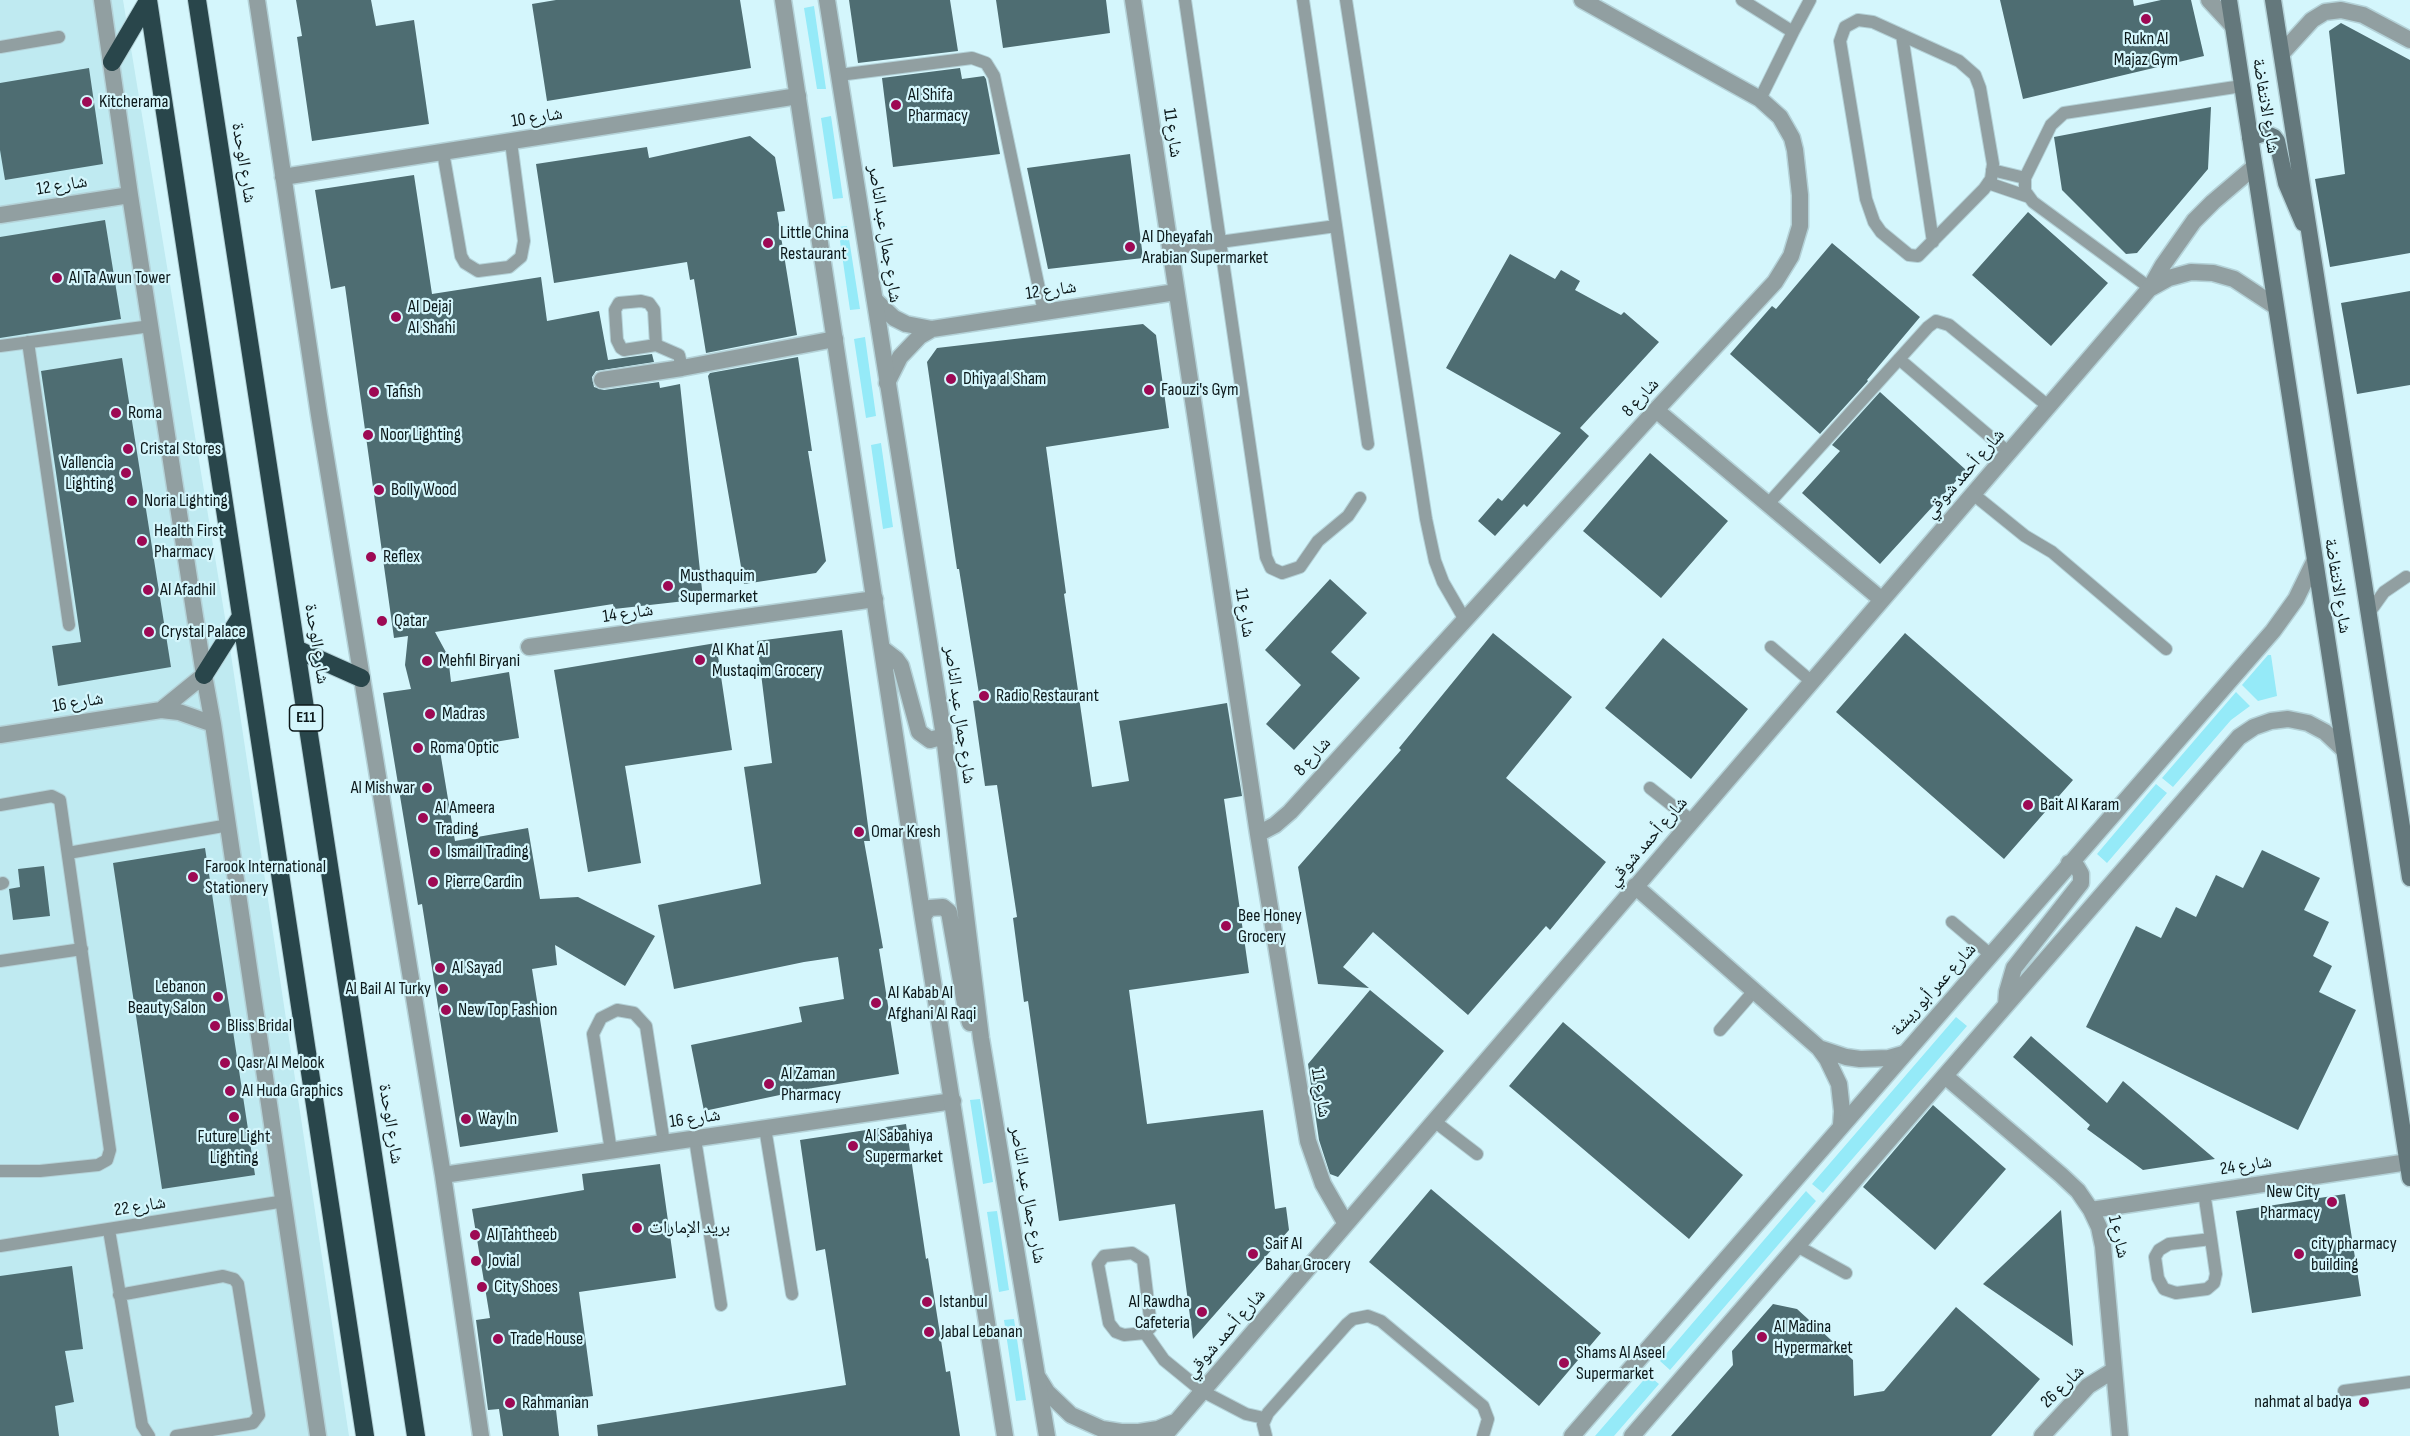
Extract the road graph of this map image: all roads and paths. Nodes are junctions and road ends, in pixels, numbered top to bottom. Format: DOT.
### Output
graph roads {
  1 [pos="102,0"];
  2 [pos="148,0"];
  3 [pos="197,0"];
  4 [pos="257,0"];
  5 [pos="783,0"];
  6 [pos="827,0"];
  7 [pos="1133,0"];
  8 [pos="1185,0"];
  9 [pos="1303,0"];
  10 [pos="1346,0"];
  11 [pos="1582,0"];
  12 [pos="1742,0"];
  13 [pos="1810,0"];
  14 [pos="2209,0"];
  15 [pos="2229,0"];
  16 [pos="2273,0"];
  17 [pos="2233,26"];
  18 [pos="1794,32"];
  19 [pos="1902,35"];
  20 [pos="59,37"];
  21 [pos="2410,40"];
  22 [pos="0,47"];
  23 [pos="2282,53"];
  24 [pos="112,62"];
  25 [pos="839,75"];
  26 [pos="2242,86"];
  27 [pos="798,96"];
  28 [pos="1760,99"];
  29 [pos="2250,138"];
  30 [pos="511,142"];
  31 [pos="443,152"];
  32 [pos="2254,167"];
  33 [pos="1992,170"];
  34 [pos="283,177"];
  35 [pos="2025,178"];
  36 [pos="1988,183"];
  37 [pos="130,195"];
  38 [pos="2028,197"];
  39 [pos="0,215"];
  40 [pos="1336,226"];
  41 [pos="2310,234"];
  42 [pos="1220,242"];
  43 [pos="1933,242"];
  44 [pos="1170,249"];
  45 [pos="2150,288"];
  46 [pos="1176,292"];
  47 [pos="875,300"];
  48 [pos="2275,306"];
  49 [pos="1044,312"];
  50 [pos="150,326"];
  51 [pos="932,329"];
  52 [pos="835,339"];
  53 [pos="28,342"];
  54 [pos="657,345"];
  55 [pos="0,346"];
  56 [pos="1899,359"];
  57 [pos="682,368"];
  58 [pos="602,380"];
  59 [pos="887,383"];
  60 [pos="2048,406"];
  61 [pos="1656,410"];
  62 [pos="1368,444"];
  63 [pos="2008,453"];
  64 [pos="1973,494"];
  65 [pos="1360,498"];
  66 [pos="1768,504"];
  67 [pos="2314,562"];
  68 [pos="2406,577"];
  69 [pos="875,599"];
  70 [pos="1882,600"];
  71 [pos="2369,613"];
  72 [pos="240,618"];
  73 [pos="1465,620"];
  74 [pos="69,625"];
  75 [pos="529,647"];
  76 [pos="1771,647"];
  77 [pos="296,649"];
  78 [pos="883,649"];
  79 [pos="2166,649"];
  80 [pos="204,675"];
  81 [pos="362,678"];
  82 [pos="1812,682"];
  83 [pos="161,710"];
  84 [pos="213,723"];
  85 [pos="0,735"];
  86 [pos="944,736"];
  87 [pos="2343,749"];
  88 [pos="1650,788"];
  89 [pos="0,805"];
  90 [pos="1692,821"];
  91 [pos="229,825"];
  92 [pos="1258,834"];
  93 [pos="68,853"];
  94 [pos="2069,863"];
  95 [pos="2410,878"];
  96 [pos="1635,886"];
  97 [pos="923,919"];
  98 [pos="1952,922"];
  99 [pos="82,949"];
  100 [pos="1991,955"];
  101 [pos="0,961"];
  102 [pos="1754,991"];
  103 [pos="2006,1005"];
  104 [pos="1720,1030"];
  105 [pos="981,1038"];
  106 [pos="1819,1048"];
  107 [pos="1903,1054"];
  108 [pos="1945,1076"];
  109 [pos="953,1101"];
  110 [pos="1434,1121"];
  111 [pos="1841,1125"];
  112 [pos="765,1128"];
  113 [pos="694,1139"];
  114 [pos="664,1143"];
  115 [pos="611,1151"];
  116 [pos="1476,1154"];
  117 [pos="2409,1170"];
  118 [pos="0,1171"];
  119 [pos="443,1175"];
  120 [pos="2204,1192"];
  121 [pos="285,1201"];
  122 [pos="2091,1209"];
  123 [pos="1346,1224"];
  124 [pos="109,1230"];
  125 [pos="2211,1239"];
  126 [pos="0,1246"];
  127 [pos="1797,1246"];
  128 [pos="1846,1273"];
  129 [pos="792,1294"];
  130 [pos="119,1295"];
  131 [pos="721,1305"];
  132 [pos="1146,1334"];
  133 [pos="2114,1370"];
  134 [pos="1039,1379"];
  135 [pos="2410,1382"];
  136 [pos="1202,1391"];
  137 [pos="2344,1391"];
  138 [pos="1264,1418"];
  139 [pos="1175,1422"];
  140 [pos="149,1436"];
  141 [pos="176,1436"];
  142 [pos="318,1436"];
  143 [pos="364,1436"];
  144 [pos="416,1436"];
  145 [pos="482,1436"];
  146 [pos="1005,1436"];
  147 [pos="1047,1436"];
  148 [pos="1164,1436"];
  149 [pos="1266,1436"];
  150 [pos="1484,1436"];
  151 [pos="1572,1436"];
  152 [pos="1632,1436"];
  153 [pos="2042,1436"];
  154 [pos="2120,1436"];
  1 -- 24 [label="street"];
  2 -- 24 [label="highway"];
  2 -- 72 [label="highway"];
  3 -- 77 [label="highway, شارع الوحدة / E11"];
  4 -- 34 [label="street"];
  5 -- 27 [label="street"];
  6 -- 25 [label="street, شارع جمال عبد الناصر"];
  7 -- 44 [label="street, شارع 11"];
  8 -- 42 [label="lane"];
  9 -- 40 [label="lane"];
  10 -- 73 [label="lane"];
  11 -- 28 [label="street, شارع 8"];
  12 -- 18 [label="lane"];
  13 -- 18 [label="lane"];
  14 -- 17 [label="street"];
  15 -- 17 [label="main road, شارع الانتفاضة"];
  16 -- 23 [label="main road, شارع الانتفاضة"];
  17 -- 26 [label="main road, شارع الانتفاضة"];
  18 -- 28 [label="lane"];
  19 -- 33 [label="lane"];
  19 -- 43 [label="lane"];
  19 -- 43 [label="lane"];
  20 -- 22 [label="lane"];
  21 -- 23 [label="street"];
  23 -- 41 [label="main road, شارع الانتفاضة"];
  24 -- 37 [label="street"];
  25 -- 47 [label="street, شارع جمال عبد الناصر"];
  25 -- 49 [label="lane"];
  26 -- 29 [label="main road, شارع الانتفاضة"];
  26 -- 35 [label="lane"];
  27 -- 30 [label="street, شارع 10"];
  27 -- 52 [label="street"];
  28 -- 61 [label="street, شارع 8"];
  29 -- 32 [label="main road, شارع الانتفاضة"];
  29 -- 41 [label="main road"];
  30 -- 31 [label="street, شارع 10"];
  30 -- 31 [label="lane"];
  31 -- 34 [label="street, شارع 10"];
  32 -- 45 [label="street, شارع أحمد شوقي"];
  32 -- 48 [label="main road, شارع الانتفاضة"];
  33 -- 35 [label="lane"];
  33 -- 36 [label="lane"];
  34 -- 81 [label="street"];
  35 -- 38 [label="lane"];
  36 -- 38 [label="lane"];
  36 -- 43 [label="lane"];
  37 -- 39 [label="street, شارع 12"];
  37 -- 50 [label="street"];
  38 -- 45 [label="lane"];
  40 -- 42 [label="lane"];
  40 -- 62 [label="lane"];
  41 -- 71 [label="main road, شارع الانتفاضة"];
  42 -- 44 [label="lane"];
  42 -- 65 [label="lane"];
  44 -- 46 [label="street, شارع 11"];
  45 -- 48 [label="street, شارع أحمد شوقي"];
  45 -- 60 [label="street, شارع أحمد شوقي"];
  46 -- 49 [label="street, شارع 12"];
  46 -- 92 [label="street, شارع 11"];
  47 -- 51 [label="street, شارع 12"];
  47 -- 59 [label="street, شارع جمال عبد الناصر"];
  48 -- 67 [label="main road, شارع الانتفاضة"];
  49 -- 51 [label="street, شارع 12"];
  50 -- 53 [label="lane"];
  50 -- 80 [label="street"];
  51 -- 59 [label="street"];
  52 -- 57 [label="street"];
  52 -- 69 [label="street"];
  53 -- 55 [label="lane"];
  53 -- 74 [label="lane"];
  54 -- 54 [label="lane"];
  54 -- 57 [label="lane"];
  56 -- 60 [label="lane"];
  56 -- 63 [label="lane"];
  56 -- 66 [label="lane"];
  57 -- 58 [label="street"];
  59 -- 86 [label="street, شارع جمال عبد الناصر"];
  60 -- 63 [label="street, شارع أحمد شوقي"];
  61 -- 66 [label="street"];
  61 -- 73 [label="street, شارع 8"];
  63 -- 64 [label="street, شارع أحمد شوقي"];
  64 -- 70 [label="street, شارع أحمد شوقي"];
  64 -- 79 [label="lane"];
  66 -- 70 [label="street"];
  67 -- 87 [label="main road, شارع الانتفاضة"];
  67 -- 94 [label="street, شارع عمر أبو ريشة"];
  68 -- 71 [label="lane"];
  69 -- 75 [label="street, شارع 14"];
  69 -- 78 [label="street"];
  70 -- 82 [label="street, شارع أحمد شوقي"];
  71 -- 95 [label="main road, شارع الانتفاضة"];
  72 -- 80 [label="highway"];
  72 -- 143 [label="highway"];
  73 -- 92 [label="street, شارع 8"];
  76 -- 82 [label="lane"];
  77 -- 81 [label="highway"];
  77 -- 144 [label="highway, شارع الوحدة / E11"];
  78 -- 86 [label="street"];
  78 -- 97 [label="street"];
  80 -- 83 [label="street"];
  80 -- 84 [label="street"];
  81 -- 119 [label="street"];
  82 -- 90 [label="street, شارع أحمد شوقي"];
  83 -- 84 [label="street, شارع 16"];
  83 -- 85 [label="street, شارع 16"];
  84 -- 91 [label="street"];
  86 -- 105 [label="street, شارع جمال عبد الناصر"];
  87 -- 103 [label="street"];
  87 -- 117 [label="main road, شارع الانتفاضة"];
  88 -- 90 [label="lane"];
  89 -- 93 [label="lane"];
  90 -- 96 [label="street, شارع أحمد شوقي"];
  91 -- 93 [label="lane"];
  91 -- 121 [label="street"];
  92 -- 123 [label="street, شارع 11"];
  93 -- 99 [label="lane"];
  94 -- 100 [label="street, شارع عمر أبو ريشة"];
  94 -- 103 [label="street"];
  96 -- 102 [label="street"];
  96 -- 110 [label="street, شارع أحمد شوقي"];
  97 -- 105 [label="street"];
  97 -- 109 [label="street"];
  98 -- 100 [label="lane"];
  99 -- 101 [label="lane"];
  99 -- 118 [label="lane"];
  100 -- 107 [label="street, شارع عمر أبو ريشة"];
  102 -- 104 [label="lane"];
  102 -- 106 [label="street"];
  103 -- 108 [label="street"];
  105 -- 134 [label="street, شارع جمال عبد الناصر"];
  106 -- 107 [label="street"];
  106 -- 111 [label="street"];
  107 -- 111 [label="street, شارع عمر أبو ريشة"];
  108 -- 122 [label="street, شارع 1"];
  108 -- 127 [label="street"];
  109 -- 112 [label="street, شارع 16"];
  109 -- 146 [label="street"];
  110 -- 116 [label="lane"];
  110 -- 123 [label="street, شارع أحمد شوقي"];
  111 -- 151 [label="street, شارع عمر أبو ريشة"];
  112 -- 113 [label="street, شارع 16"];
  112 -- 129 [label="lane"];
  113 -- 114 [label="street, شارع 16"];
  113 -- 131 [label="lane"];
  114 -- 115 [label="street, شارع 16"];
  114 -- 115 [label="lane"];
  115 -- 119 [label="street, شارع 16"];
  117 -- 120 [label="street, شارع 24"];
  119 -- 145 [label="street"];
  120 -- 122 [label="street, شارع 24"];
  120 -- 125 [label="lane"];
  121 -- 124 [label="lane, شارع 22"];
  121 -- 142 [label="street"];
  122 -- 133 [label="street, شارع 1"];
  123 -- 136 [label="street, شارع أحمد شوقي"];
  124 -- 126 [label="lane, شارع 22"];
  124 -- 130 [label="lane"];
  125 -- 125 [label="lane"];
  127 -- 128 [label="lane"];
  127 -- 152 [label="street"];
  130 -- 140 [label="lane"];
  130 -- 141 [label="lane"];
  132 -- 132 [label="lane"];
  132 -- 136 [label="lane"];
  133 -- 153 [label="street, شارع 26"];
  133 -- 154 [label="street, شارع 1"];
  134 -- 139 [label="street"];
  134 -- 147 [label="street, شارع جمال عبد الناصر"];
  135 -- 137 [label="lane"];
  136 -- 138 [label="lane"];
  136 -- 139 [label="street, شارع أحمد شوقي"];
  138 -- 149 [label="lane"];
  138 -- 150 [label="lane"];
  139 -- 148 [label="street, شارع أحمد شوقي"];
}
